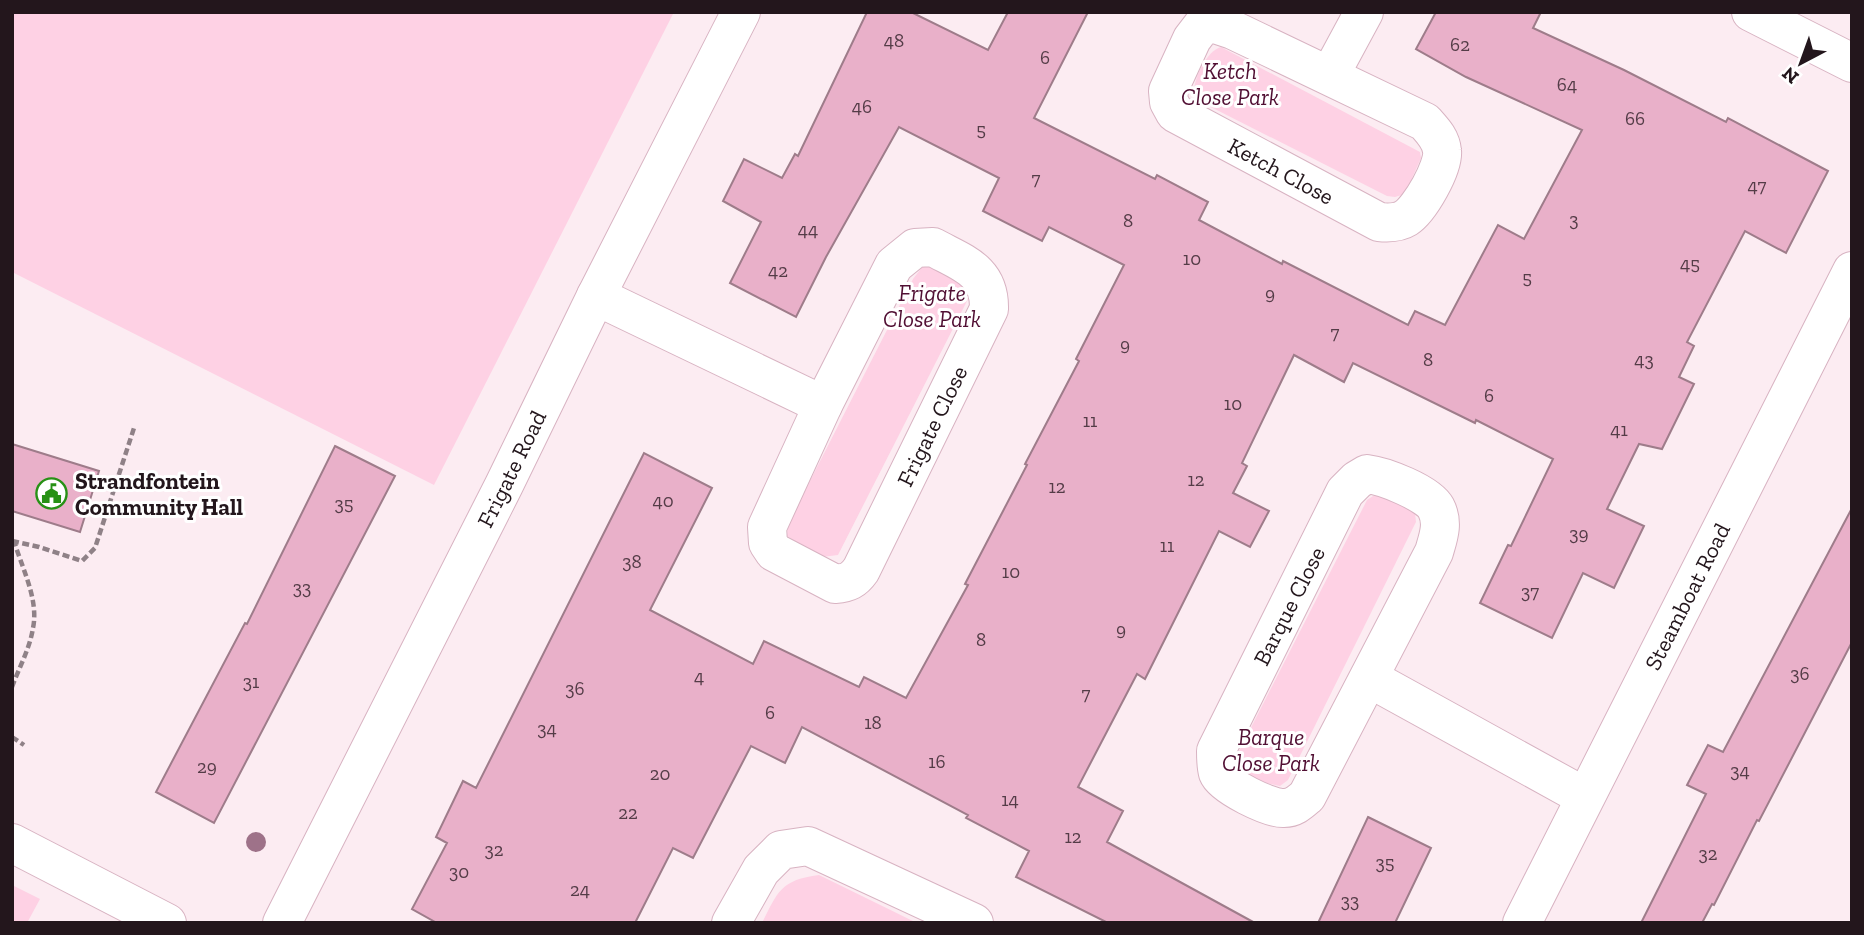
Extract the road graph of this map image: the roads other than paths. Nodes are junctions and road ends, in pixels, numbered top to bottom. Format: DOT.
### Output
graph roads {
  1 [pos="741,12"];
  2 [pos="1364,12"];
  3 [pos="1751,12"];
  4 [pos="1852,63"];
  5 [pos="1330,75"];
  6 [pos="1852,271"];
  7 [pos="596,296"];
  8 [pos="823,405"];
  9 [pos="1369,678"];
  10 [pos="1585,797"];
  11 [pos="12,843"];
  12 [pos="167,923"];
  13 [pos="282,923"];
  14 [pos="731,923"];
  15 [pos="974,923"];
  16 [pos="1522,923"];
  1 -- 7 [label="street, Frigate Road"];
  2 -- 5 [label="street"];
  3 -- 4 [label="street"];
  5 -- 5 [label="street, Ketch Close"];
  6 -- 10 [label="street, Steamboat Road"];
  7 -- 8 [label="street"];
  7 -- 13 [label="street, Frigate Road"];
  8 -- 8 [label="street, Frigate Close"];
  9 -- 9 [label="street, Barque Close"];
  9 -- 10 [label="street"];
  10 -- 16 [label="street, Steamboat Road"];
  11 -- 12 [label="street"];
  14 -- 15 [label="street"];
}
